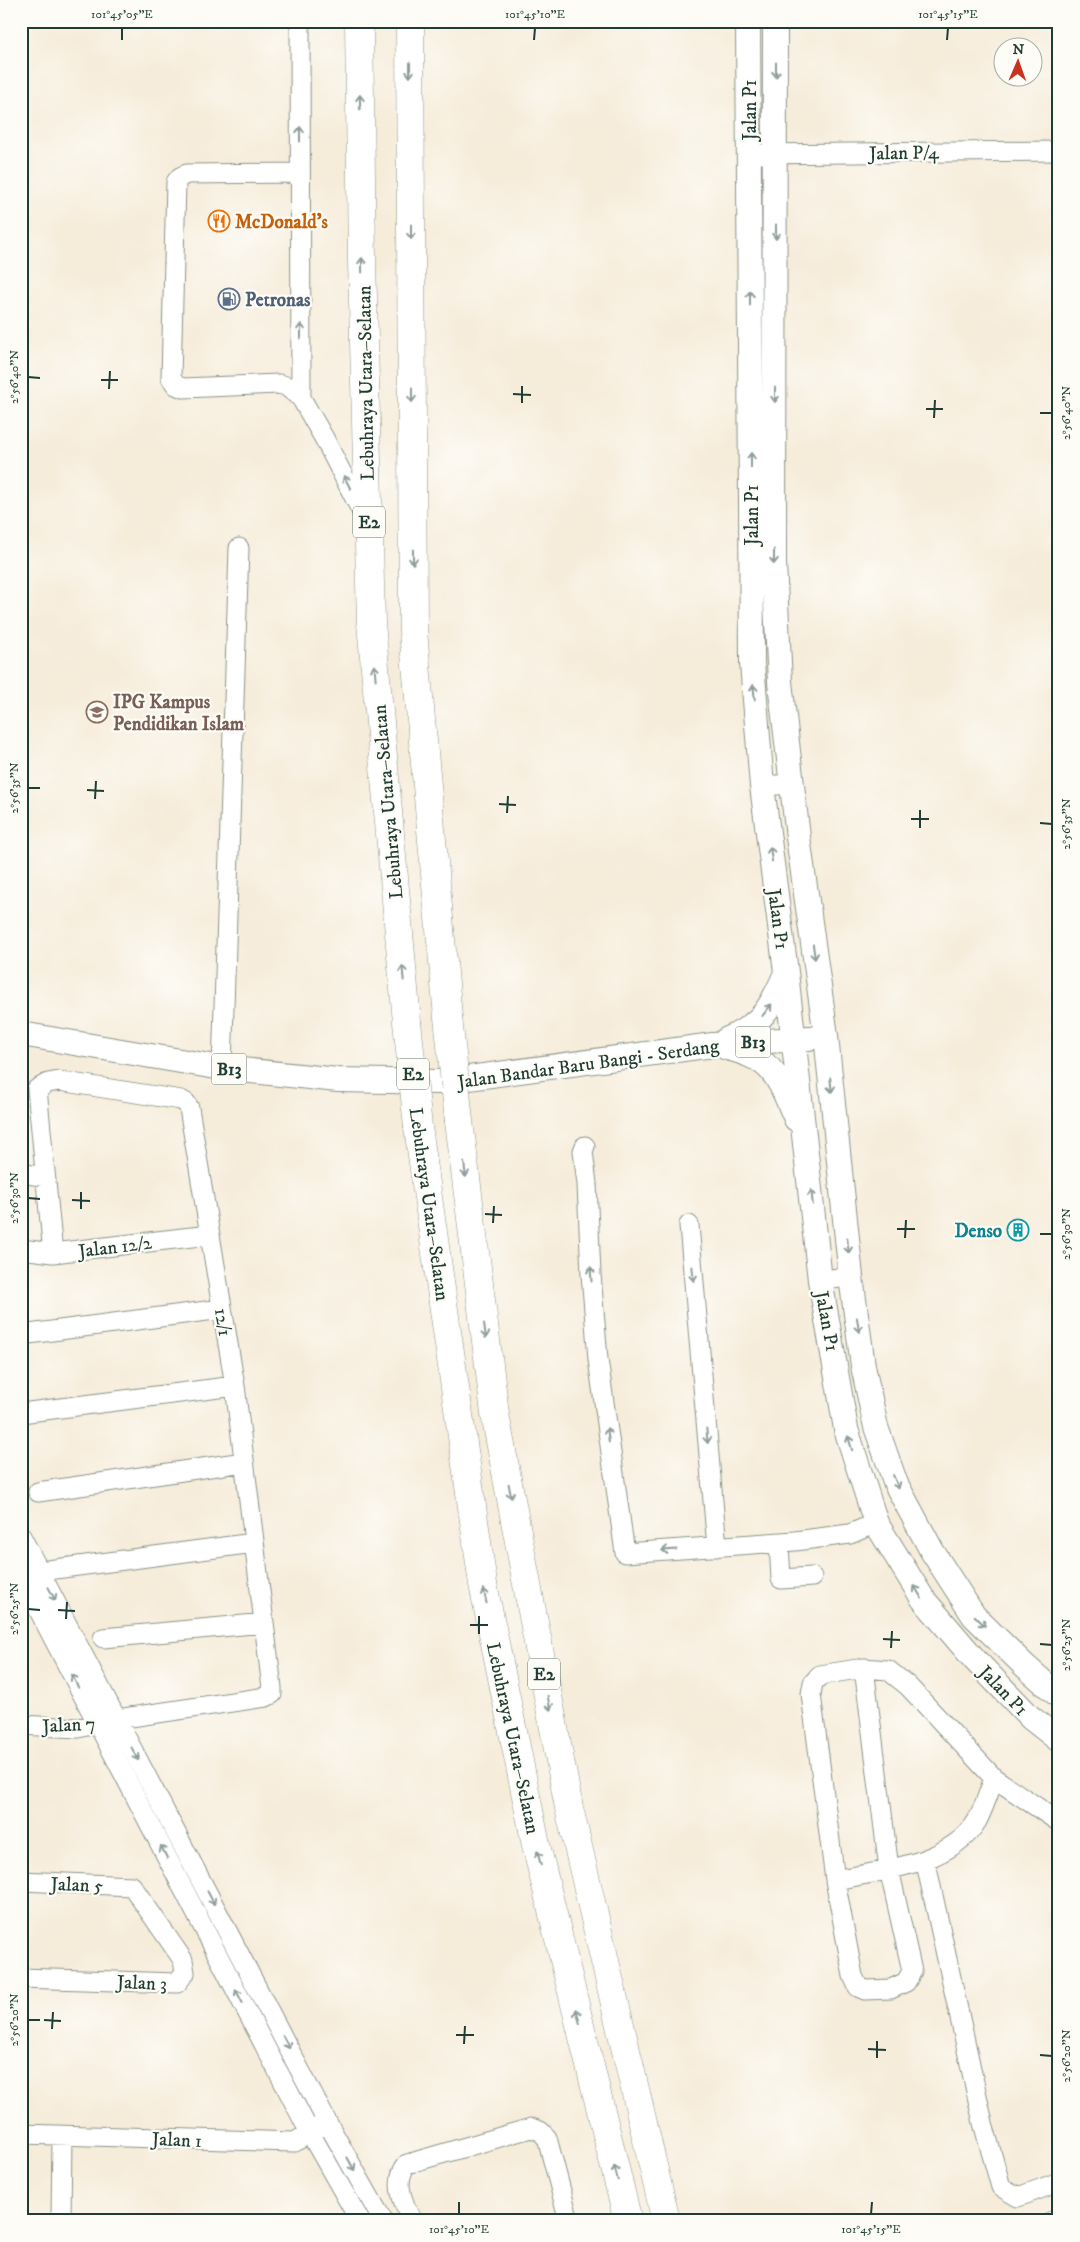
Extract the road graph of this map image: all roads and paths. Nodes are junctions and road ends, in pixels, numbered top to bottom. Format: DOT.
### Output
graph roads {
  1 [pos="300,21"];
  2 [pos="359,21"];
  3 [pos="410,21"];
  4 [pos="748,21"];
  5 [pos="775,21"];
  6 [pos="1059,151"];
  7 [pos="749,154"];
  8 [pos="776,154"];
  9 [pos="300,173"];
  10 [pos="301,398"];
  11 [pos="369,526"];
  12 [pos="239,548"];
  13 [pos="792,784"];
  14 [pos="762,786"];
  15 [pos="786,972"];
  16 [pos="21,1034"];
  17 [pos="826,1036"];
  18 [pos="794,1039"];
  19 [pos="712,1045"];
  20 [pos="222,1068"];
  21 [pos="29,1088"];
  22 [pos="806,1142"];
  23 [pos="585,1146"];
  24 [pos="21,1173"];
  25 [pos="45,1176"];
  26 [pos="689,1225"];
  27 [pos="209,1235"];
  28 [pos="21,1249"];
  29 [pos="53,1253"];
  30 [pos="851,1277"];
  31 [pos="820,1280"];
  32 [pos="222,1309"];
  33 [pos="21,1335"];
  34 [pos="235,1386"];
  35 [pos="21,1413"];
  36 [pos="244,1462"];
  37 [pos="38,1492"];
  38 [pos="876,1523"];
  39 [pos="21,1536"];
  40 [pos="254,1543"];
  41 [pos="779,1543"];
  42 [pos="717,1547"];
  43 [pos="40,1571"];
  44 [pos="21,1576"];
  45 [pos="812,1577"];
  46 [pos="264,1623"];
  47 [pos="103,1638"];
  48 [pos="864,1668"];
  49 [pos="1059,1696"];
  50 [pos="117,1719"];
  51 [pos="98,1724"];
  52 [pos="21,1725"];
  53 [pos="1059,1740"];
  54 [pos="994,1778"];
  55 [pos="1059,1822"];
  56 [pos="925,1859"];
  57 [pos="890,1869"];
  58 [pos="835,1880"];
  59 [pos="21,1881"];
  60 [pos="132,1886"];
  61 [pos="21,1978"];
  62 [pos="328,2122"];
  63 [pos="310,2133"];
  64 [pos="21,2134"];
  65 [pos="62,2136"];
  66 [pos="1059,2182"];
  67 [pos="1059,2219"];
  68 [pos="61,2221"];
  69 [pos="360,2221"];
  70 [pos="383,2221"];
  71 [pos="412,2221"];
  72 [pos="569,2221"];
  73 [pos="628,2221"];
  74 [pos="666,2221"];
  75 [pos="1052,2221"];
  9 -- 1 [label="street, one-way"];
  11 -- 2 [label="highway, Lebuhraya Utara–Selatan / E2, one-way"];
  3 -- 74 [label="highway, Lebuhraya Utara–Selatan / E2, one-way, bridge"];
  4 -- 7 [label="main road, Jalan P1"];
  5 -- 8 [label="main road, Jalan P1, one-way"];
  6 -- 8 [label="street, Jalan P/4"];
  7 -- 8 [label="street, Jalan P/4"];
  14 -- 7 [label="main road, Jalan P1, one-way"];
  8 -- 13 [label="main road, Jalan P1, one-way"];
  10 -- 9 [label="street, one-way"];
  9 -- 10 [label="street"];
  11 -- 10 [label="street, one-way"];
  73 -- 11 [label="highway, Lebuhraya Utara–Selatan / E2, one-way, bridge"];
  12 -- 20 [label="street"];
  13 -- 14 [label="street"];
  13 -- 17 [label="main road, Jalan P1, one-way"];
  15 -- 14 [label="main road, Jalan P1, one-way"];
  15 -- 18 [label="main road, Jalan P1"];
  19 -- 15 [label="main road, one-way"];
  16 -- 20 [label="main road, B13"];
  17 -- 18 [label="main road, Jalan Bandar Baru Bangi - Serdang / B13"];
  17 -- 30 [label="main road, Jalan P1, one-way"];
  18 -- 19 [label="main road, Jalan Bandar Baru Bangi - Serdang / B13"];
  18 -- 22 [label="main road, Jalan P1"];
  19 -- 20 [label="main road, Jalan Bandar Baru Bangi - Serdang / B13"];
  19 -- 22 [label="main road"];
  21 -- 25 [label="street"];
  21 -- 27 [label="street, 12/1"];
  31 -- 22 [label="main road, Jalan P1, one-way"];
  42 -- 23 [label="street, one-way"];
  24 -- 25 [label="street"];
  25 -- 29 [label="street"];
  26 -- 42 [label="street, one-way"];
  27 -- 29 [label="street, Jalan 12/2"];
  27 -- 32 [label="street, 12/1"];
  28 -- 29 [label="street, Jalan 12/2"];
  30 -- 31 [label="street"];
  30 -- 49 [label="main road, Jalan P1, one-way"];
  38 -- 31 [label="main road, Jalan P1, one-way"];
  32 -- 33 [label="street"];
  32 -- 34 [label="street, 12/1"];
  34 -- 35 [label="street"];
  34 -- 36 [label="street, 12/1"];
  36 -- 37 [label="street"];
  36 -- 40 [label="street, 12/1"];
  38 -- 41 [label="street"];
  53 -- 38 [label="main road, Jalan P1, one-way"];
  39 -- 43 [label="street"];
  40 -- 43 [label="street"];
  40 -- 46 [label="street, 12/1"];
  41 -- 42 [label="street"];
  41 -- 45 [label="street"];
  43 -- 50 [label="street, one-way"];
  51 -- 44 [label="street, one-way"];
  46 -- 47 [label="street"];
  46 -- 50 [label="street, Jalan 7"];
  48 -- 54 [label="street"];
  48 -- 57 [label="street"];
  48 -- 58 [label="street"];
  50 -- 51 [label="street, Jalan 7"];
  50 -- 62 [label="street, one-way"];
  51 -- 52 [label="street, Jalan 7"];
  63 -- 51 [label="street, one-way"];
  54 -- 55 [label="street"];
  54 -- 56 [label="street"];
  56 -- 57 [label="street"];
  56 -- 66 [label="street"];
  57 -- 58 [label="street"];
  57 -- 58 [label="street"];
  59 -- 60 [label="street, Jalan 5"];
  60 -- 61 [label="street, Jalan 3"];
  62 -- 63 [label="street, Jalan 1"];
  62 -- 70 [label="street, one-way"];
  63 -- 65 [label="street, Jalan 1"];
  63 -- 69 [label="street"];
  64 -- 65 [label="street, Jalan 1"];
  65 -- 68 [label="street"];
  67 -- 75 [label="street"];
  71 -- 72 [label="street"];
}
